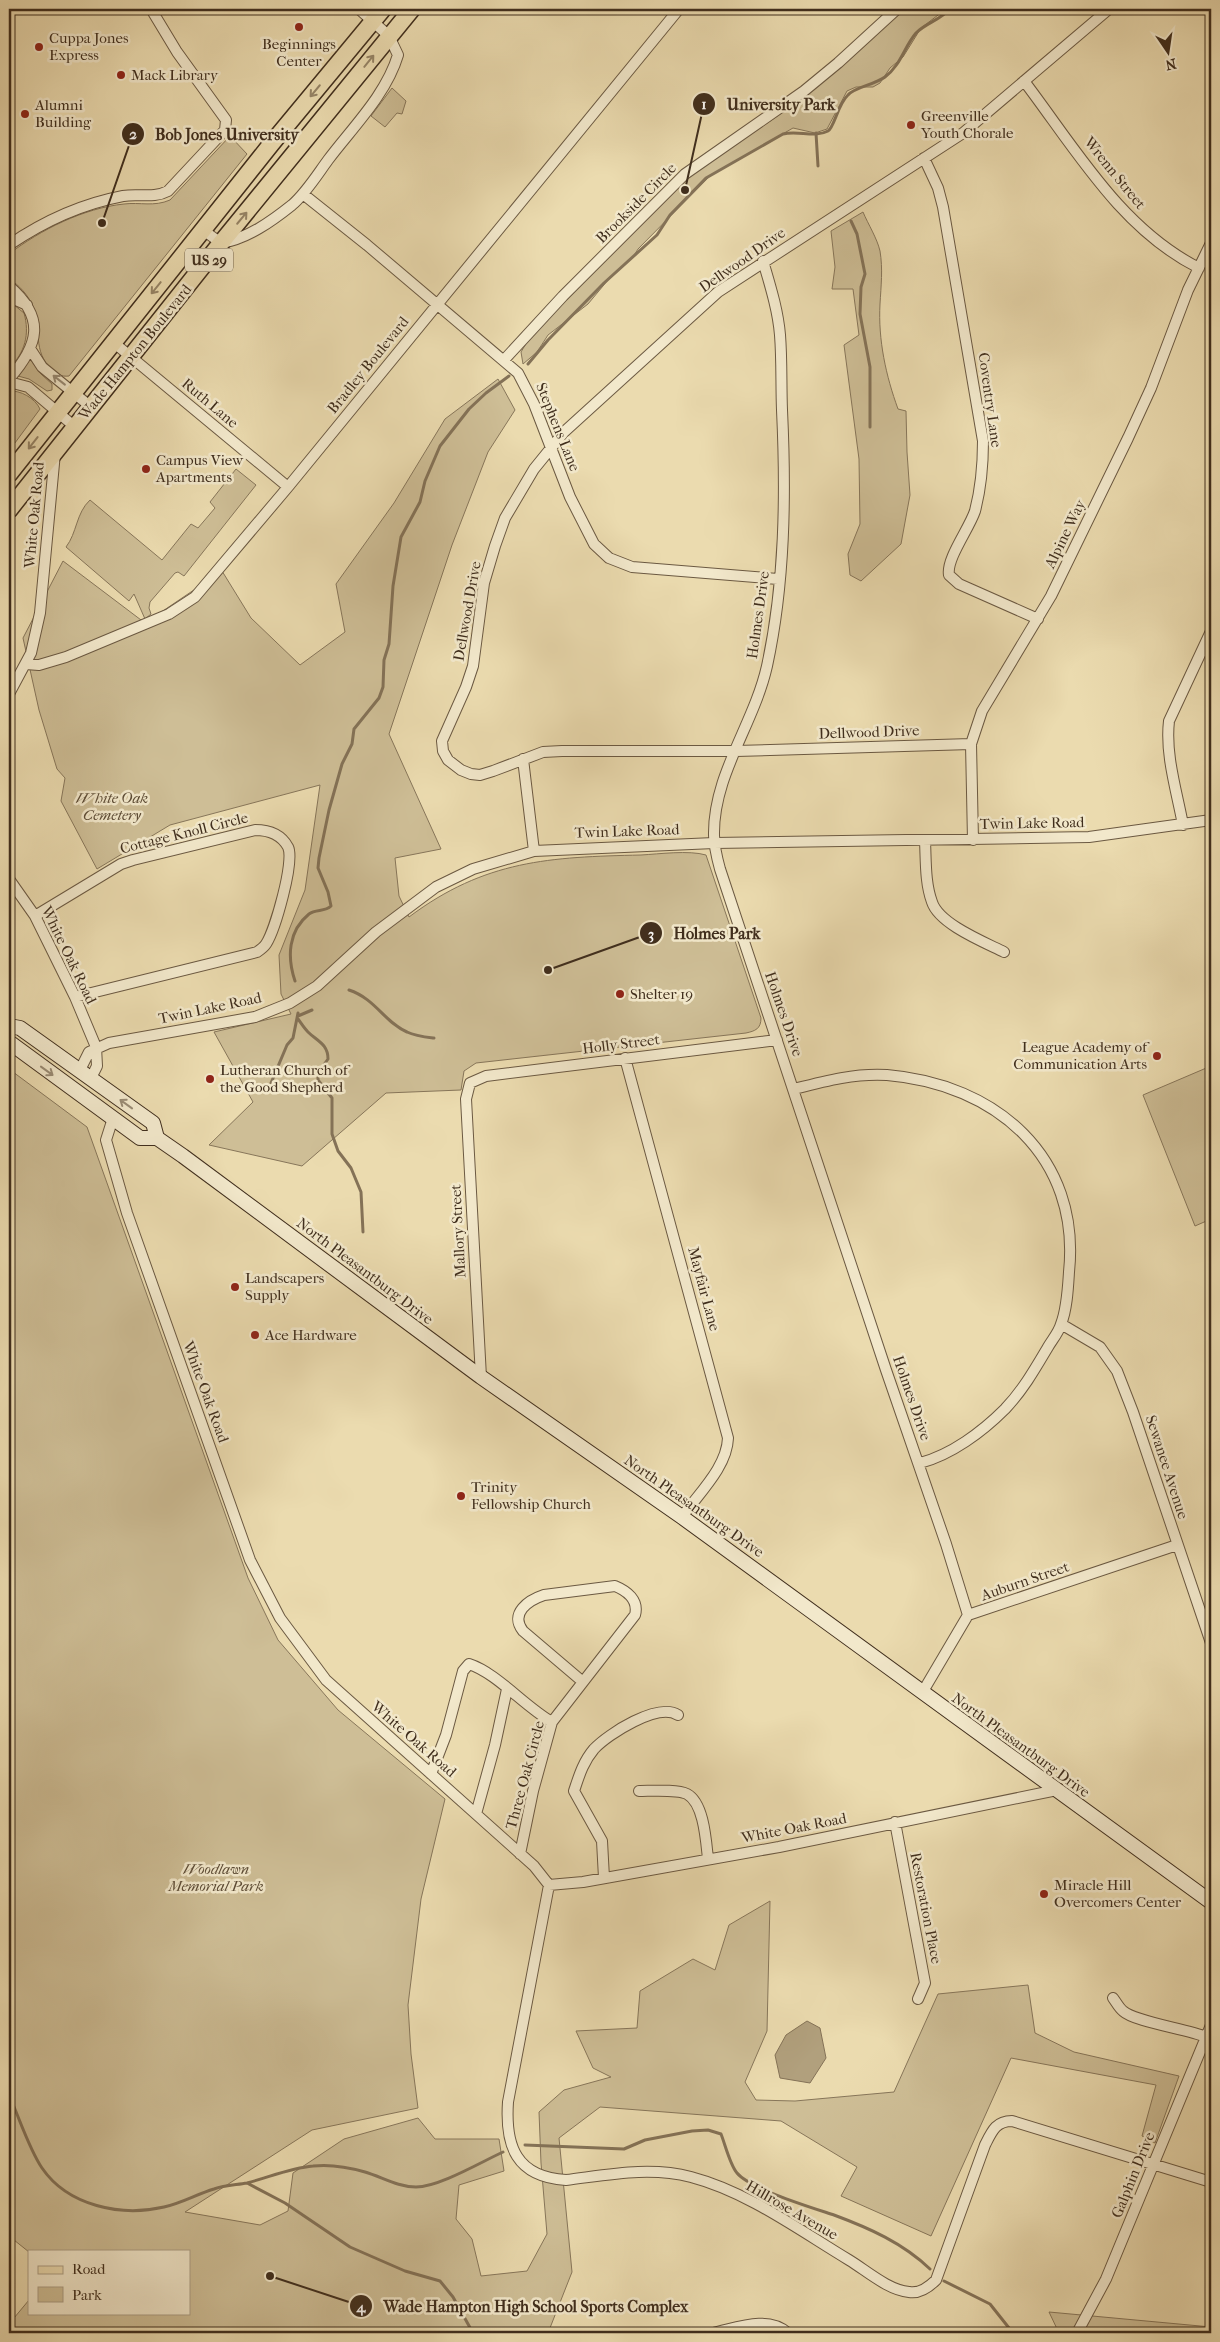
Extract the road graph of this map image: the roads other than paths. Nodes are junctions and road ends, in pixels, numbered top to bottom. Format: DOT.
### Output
graph roads {
  1 [pos="151,9"];
  2 [pos="359,9"];
  3 [pos="412,9"];
  4 [pos="679,9"];
  5 [pos="896,9"];
  6 [pos="1109,9"];
  7 [pos="378,15"];
  8 [pos="389,36"];
  9 [pos="1024,81"];
  10 [pos="924,158"];
  11 [pos="303,194"];
  12 [pos="203,230"];
  13 [pos="1211,242"];
  14 [pos="221,243"];
  15 [pos="9,245"];
  16 [pos="764,261"];
  17 [pos="1199,268"];
  18 [pos="9,286"];
  19 [pos="9,297"];
  20 [pos="438,304"];
  21 [pos="27,305"];
  22 [pos="113,342"];
  23 [pos="31,350"];
  24 [pos="131,356"];
  25 [pos="504,360"];
  26 [pos="9,380"];
  27 [pos="74,392"];
  28 [pos="91,407"];
  29 [pos="57,412"];
  30 [pos="75,427"];
  31 [pos="551,448"];
  32 [pos="55,452"];
  33 [pos="9,474"];
  34 [pos="288,487"];
  35 [pos="11,503"];
  36 [pos="778,579"];
  37 [pos="1038,619"];
  38 [pos="1211,631"];
  39 [pos="26,664"];
  40 [pos="9,694"];
  41 [pos="970,744"];
  42 [pos="736,751"];
  43 [pos="523,759"];
  44 [pos="1211,820"];
  45 [pos="1183,825"];
  46 [pos="973,840"];
  47 [pos="925,841"];
  48 [pos="714,844"];
  49 [pos="534,851"];
  50 [pos="9,880"];
  51 [pos="35,916"];
  52 [pos="1004,952"];
  53 [pos="75,997"];
  54 [pos="9,1026"];
  55 [pos="777,1040"];
  56 [pos="9,1042"];
  57 [pos="96,1047"];
  58 [pos="625,1058"];
  59 [pos="86,1074"];
  60 [pos="470,1083"];
  61 [pos="794,1089"];
  62 [pos="113,1118"];
  63 [pos="157,1138"];
  64 [pos="1062,1324"];
  65 [pos="481,1377"];
  66 [pos="920,1463"];
  67 [pos="682,1517"];
  68 [pos="1177,1544"];
  69 [pos="968,1615"];
  70 [pos="1211,1642"];
  71 [pos="583,1682"];
  72 [pos="507,1689"];
  73 [pos="922,1693"];
  74 [pos="678,1715"];
  75 [pos="552,1722"];
  76 [pos="430,1774"];
  77 [pos="1057,1790"];
  78 [pos="639,1791"];
  79 [pos="476,1814"];
  80 [pos="895,1822"];
  81 [pos="520,1854"];
  82 [pos="708,1859"];
  83 [pos="604,1878"];
  84 [pos="549,1885"];
  85 [pos="1211,1902"];
  86 [pos="1113,1998"];
  87 [pos="918,1999"];
  88 [pos="1211,2025"];
  89 [pos="1206,2037"];
  90 [pos="1154,2164"];
  91 [pos="1211,2182"];
  92 [pos="713,2333"];
  93 [pos="788,2333"];
  94 [pos="1077,2333"];
  1 -- 15 [label="street"];
  2 -- 7 [label="street"];
  3 -- 8 [label="main road, Wade Hampton Boulevard / US 29"];
  4 -- 20 [label="street, Bradley Boulevard"];
  5 -- 25 [label="street, Brookside Circle"];
  6 -- 9 [label="street, Dellwood Drive"];
  7 -- 8 [label="street"];
  7 -- 12 [label="main road, Wade Hampton Boulevard / US 29, one-way"];
  8 -- 11 [label="street"];
  14 -- 8 [label="main road, Wade Hampton Boulevard / US 29, one-way"];
  9 -- 10 [label="street, Dellwood Drive"];
  9 -- 17 [label="street, Wrenn Street"];
  10 -- 16 [label="street, Dellwood Drive"];
  10 -- 37 [label="street, Coventry Lane"];
  11 -- 14 [label="street"];
  11 -- 20 [label="street, Stephens Lane"];
  12 -- 14 [label="street"];
  12 -- 22 [label="main road, Wade Hampton Boulevard / US 29, one-way"];
  13 -- 17 [label="street, Alpine Way"];
  14 -- 24 [label="main road, Wade Hampton Boulevard / US 29"];
  16 -- 31 [label="street, Dellwood Drive"];
  16 -- 36 [label="street, Holmes Drive"];
  17 -- 37 [label="street, Alpine Way"];
  18 -- 21 [label="street"];
  19 -- 21 [label="street"];
  20 -- 25 [label="street, Stephens Lane"];
  20 -- 34 [label="street, Bradley Boulevard"];
  21 -- 23 [label="street"];
  22 -- 24 [label="street, Ruth Lane"];
  22 -- 27 [label="main road, Wade Hampton Boulevard / US 29"];
  23 -- 26 [label="street"];
  27 -- 23 [label="street, one-way"];
  24 -- 28 [label="main road, Wade Hampton Boulevard / US 29"];
  24 -- 34 [label="street, Ruth Lane"];
  25 -- 31 [label="street, Stephens Lane"];
  26 -- 29 [label="street"];
  27 -- 28 [label="street"];
  27 -- 29 [label="main road, Wade Hampton Boulevard / US 29"];
  28 -- 30 [label="main road, Wade Hampton Boulevard / US 29"];
  29 -- 30 [label="street"];
  29 -- 33 [label="main road, Wade Hampton Boulevard / US 29, one-way"];
  30 -- 32 [label="main road, Wade Hampton Boulevard / US 29"];
  31 -- 36 [label="street, Stephens Lane"];
  31 -- 43 [label="street, Dellwood Drive"];
  32 -- 35 [label="main road, Wade Hampton Boulevard / US 29"];
  32 -- 39 [label="street, White Oak Road"];
  34 -- 39 [label="street, Bradley Boulevard"];
  36 -- 42 [label="street, Holmes Drive"];
  37 -- 41 [label="street, Alpine Way"];
  38 -- 45 [label="street"];
  39 -- 40 [label="street, White Oak Road"];
  41 -- 42 [label="street, Dellwood Drive"];
  41 -- 46 [label="street, Alpine Way"];
  42 -- 43 [label="street, Dellwood Drive"];
  42 -- 48 [label="street, Holmes Drive"];
  43 -- 49 [label="street"];
  44 -- 45 [label="street, Twin Lake Road"];
  45 -- 46 [label="street, Twin Lake Road"];
  46 -- 47 [label="street, Twin Lake Road"];
  47 -- 48 [label="street, Twin Lake Road"];
  47 -- 52 [label="street"];
  48 -- 49 [label="street, Twin Lake Road"];
  48 -- 55 [label="street, Holmes Drive"];
  49 -- 57 [label="street, Twin Lake Road"];
  50 -- 51 [label="street, White Oak Road"];
  51 -- 53 [label="street, White Oak Road"];
  51 -- 53 [label="street, Cottage Knoll Circle"];
  53 -- 57 [label="street, White Oak Road"];
  54 -- 59 [label="main road, North Pleasantburg Drive"];
  55 -- 58 [label="street, Holly Street"];
  55 -- 61 [label="street, Holmes Drive"];
  56 -- 62 [label="main road, North Pleasantburg Drive, one-way"];
  57 -- 59 [label="street, White Oak Road"];
  58 -- 60 [label="street, Holly Street"];
  58 -- 67 [label="street, Mayfair Lane"];
  63 -- 59 [label="main road, North Pleasantburg Drive, one-way"];
  60 -- 65 [label="street, Mallory Street"];
  61 -- 64 [label="street"];
  61 -- 66 [label="street, Holmes Drive"];
  62 -- 63 [label="main road, North Pleasantburg Drive"];
  62 -- 76 [label="street, White Oak Road"];
  63 -- 65 [label="main road, North Pleasantburg Drive"];
  64 -- 66 [label="street"];
  64 -- 68 [label="street, Sewanee Avenue"];
  65 -- 67 [label="main road, North Pleasantburg Drive"];
  66 -- 69 [label="street, Holmes Drive"];
  67 -- 73 [label="main road, North Pleasantburg Drive"];
  68 -- 69 [label="street, Auburn Street"];
  68 -- 70 [label="street, Sewanee Avenue"];
  69 -- 73 [label="street, Auburn Street"];
  71 -- 71 [label="street, Three Oak Circle"];
  71 -- 75 [label="street, Three Oak Circle"];
  72 -- 75 [label="street"];
  72 -- 76 [label="street"];
  72 -- 79 [label="street"];
  73 -- 77 [label="main road, North Pleasantburg Drive"];
  74 -- 83 [label="street"];
  75 -- 81 [label="street, Three Oak Circle"];
  76 -- 79 [label="street, White Oak Road"];
  77 -- 80 [label="street, White Oak Road"];
  77 -- 85 [label="main road, North Pleasantburg Drive"];
  78 -- 82 [label="street"];
  79 -- 81 [label="street, White Oak Road"];
  80 -- 82 [label="street, White Oak Road"];
  80 -- 87 [label="street, Restoration Place"];
  81 -- 84 [label="street, White Oak Road"];
  82 -- 83 [label="street, White Oak Road"];
  83 -- 84 [label="street, White Oak Road"];
  84 -- 90 [label="street, Hillrose Avenue"];
  86 -- 89 [label="street"];
  88 -- 89 [label="street, Galphin Drive"];
  89 -- 90 [label="street, Galphin Drive"];
  90 -- 91 [label="street, Hillrose Avenue"];
  90 -- 94 [label="street, Galphin Drive"];
  92 -- 93 [label="street"];
}
